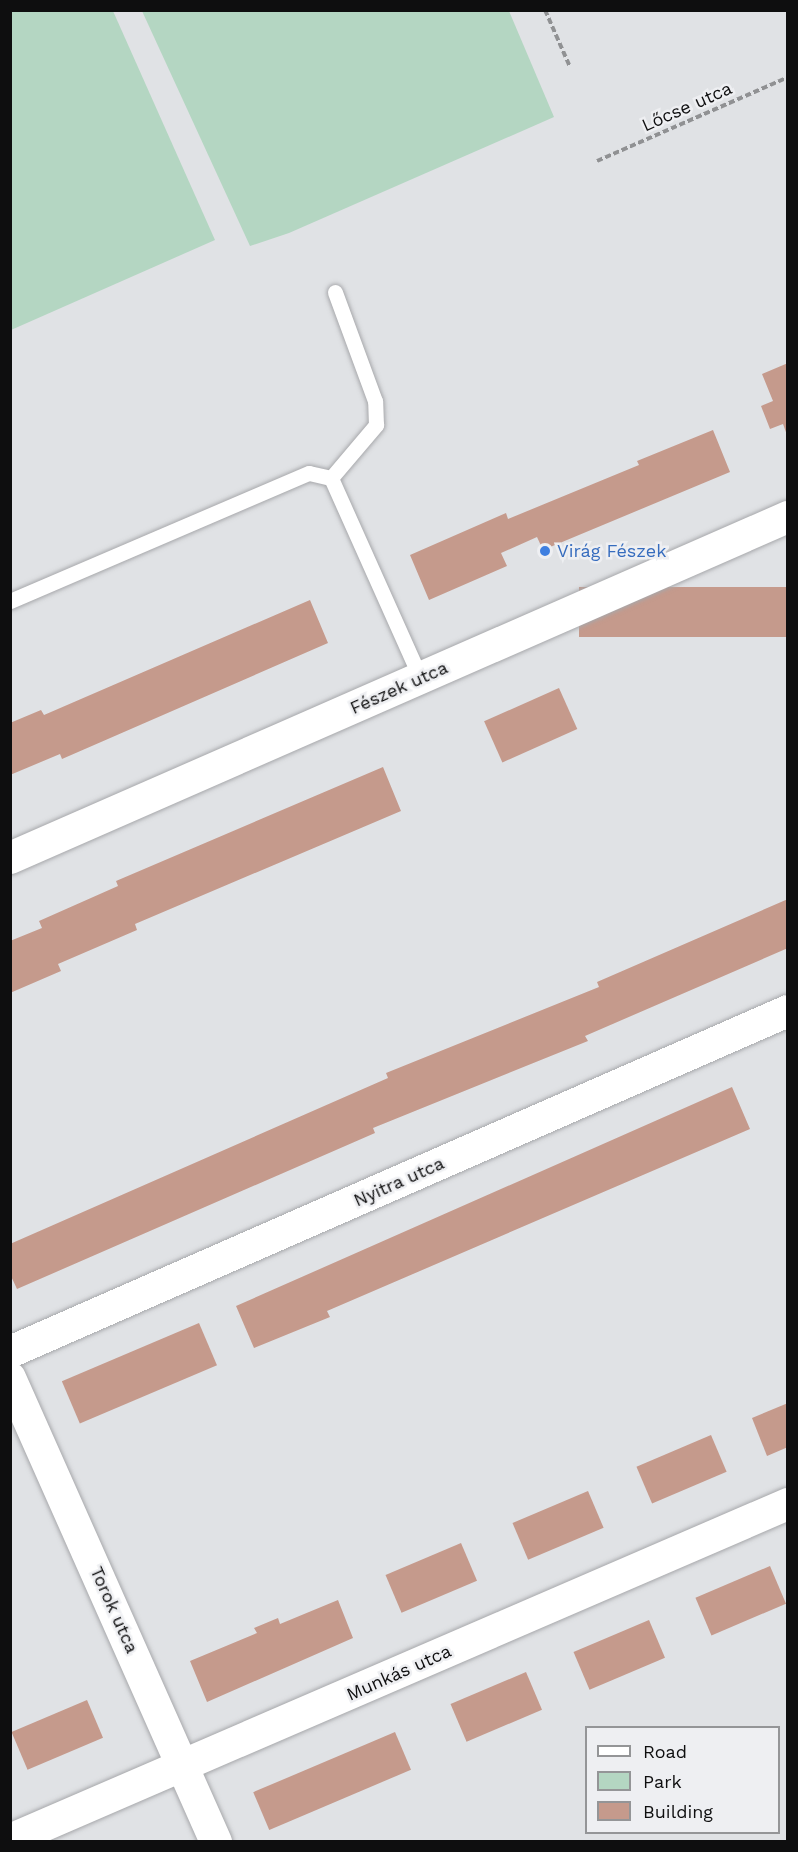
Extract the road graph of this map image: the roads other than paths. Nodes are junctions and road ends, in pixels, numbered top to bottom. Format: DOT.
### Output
graph roads {
  1 [pos="335,292"];
  2 [pos="331,478"];
  3 [pos="788,517"];
  4 [pos="10,601"];
  5 [pos="421,679"];
  6 [pos="10,858"];
  7 [pos="788,1011"];
  8 [pos="10,1352"];
  9 [pos="10,1378"];
  10 [pos="788,1504"];
  11 [pos="184,1767"];
  12 [pos="10,1840"];
  13 [pos="216,1842"];
  1 -- 2 [label="lane"];
  2 -- 4 [label="lane"];
  2 -- 5 [label="lane"];
  3 -- 5 [label="street, Fészek utca"];
  5 -- 6 [label="street, Fészek utca"];
  7 -- 8 [label="street, Nyitra utca"];
  9 -- 11 [label="street, Torok utca"];
  10 -- 11 [label="street, Munkás utca"];
  11 -- 12 [label="street, Munkás utca"];
  11 -- 13 [label="street, Torok utca"];
}
